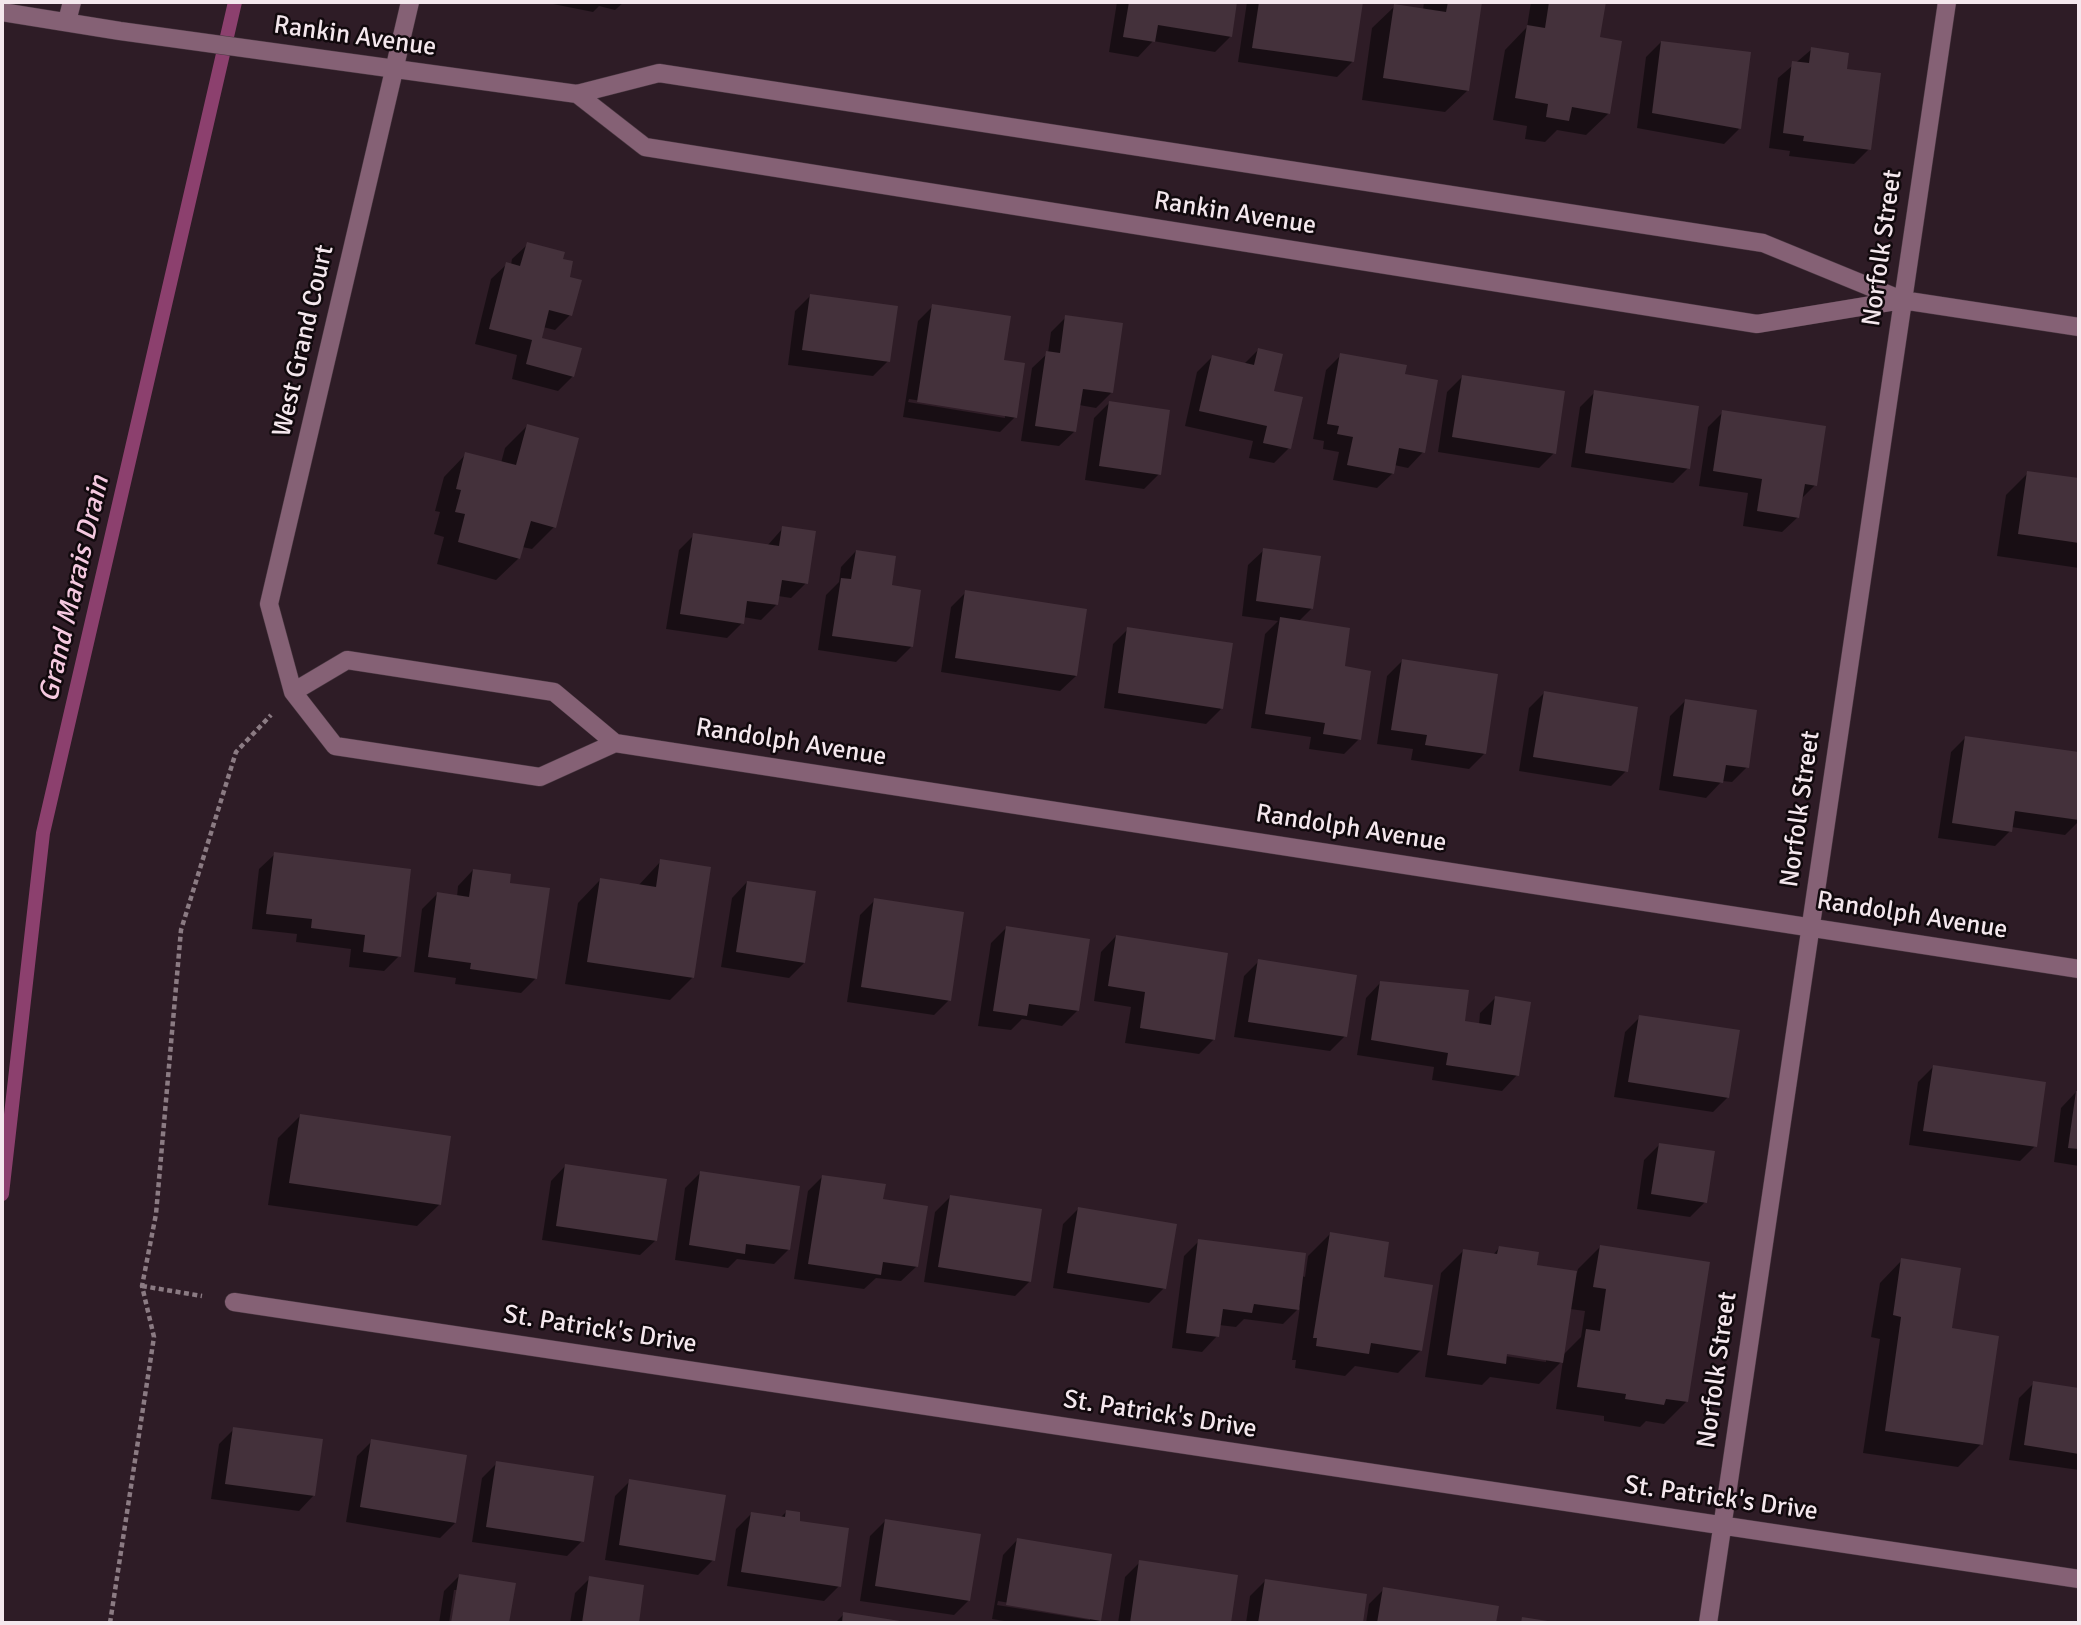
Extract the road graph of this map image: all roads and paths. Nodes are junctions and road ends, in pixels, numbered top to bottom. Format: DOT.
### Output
graph roads {
  1 [pos="72,2"];
  2 [pos="411,2"];
  3 [pos="1947,2"];
  4 [pos="2,12"];
  5 [pos="67,21"];
  6 [pos="396,70"];
  7 [pos="577,94"];
  8 [pos="1902,300"];
  9 [pos="2079,327"];
  10 [pos="293,692"];
  11 [pos="256,732"];
  12 [pos="615,743"];
  13 [pos="1810,926"];
  14 [pos="2079,969"];
  15 [pos="142,1286"];
  16 [pos="234,1302"];
  17 [pos="1722,1526"];
  18 [pos="2079,1579"];
  19 [pos="110,1623"];
  20 [pos="1708,1623"];
  1 -- 5 [label="street"];
  2 -- 6 [label="street, West Grand Court"];
  3 -- 8 [label="street, Norfolk Street"];
  4 -- 5 [label="street, Rankin Avenue"];
  5 -- 6 [label="street, Rankin Avenue"];
  6 -- 7 [label="street, Rankin Avenue"];
  6 -- 10 [label="street, West Grand Court"];
  7 -- 8 [label="street, Rankin Avenue"];
  7 -- 8 [label="street, Rankin Avenue"];
  8 -- 9 [label="street, Rankin Avenue"];
  8 -- 13 [label="street, Norfolk Street"];
  10 -- 12 [label="street"];
  10 -- 12 [label="street"];
  11 -- 15 [label="path"];
  12 -- 13 [label="street, Randolph Avenue"];
  13 -- 14 [label="street, Randolph Avenue"];
  13 -- 17 [label="street, Norfolk Street"];
  15 -- 16 [label="path"];
  15 -- 19 [label="path"];
  16 -- 17 [label="street, St. Patrick's Drive"];
  17 -- 18 [label="street, St. Patrick's Drive"];
  17 -- 20 [label="street, Norfolk Street"];
}
